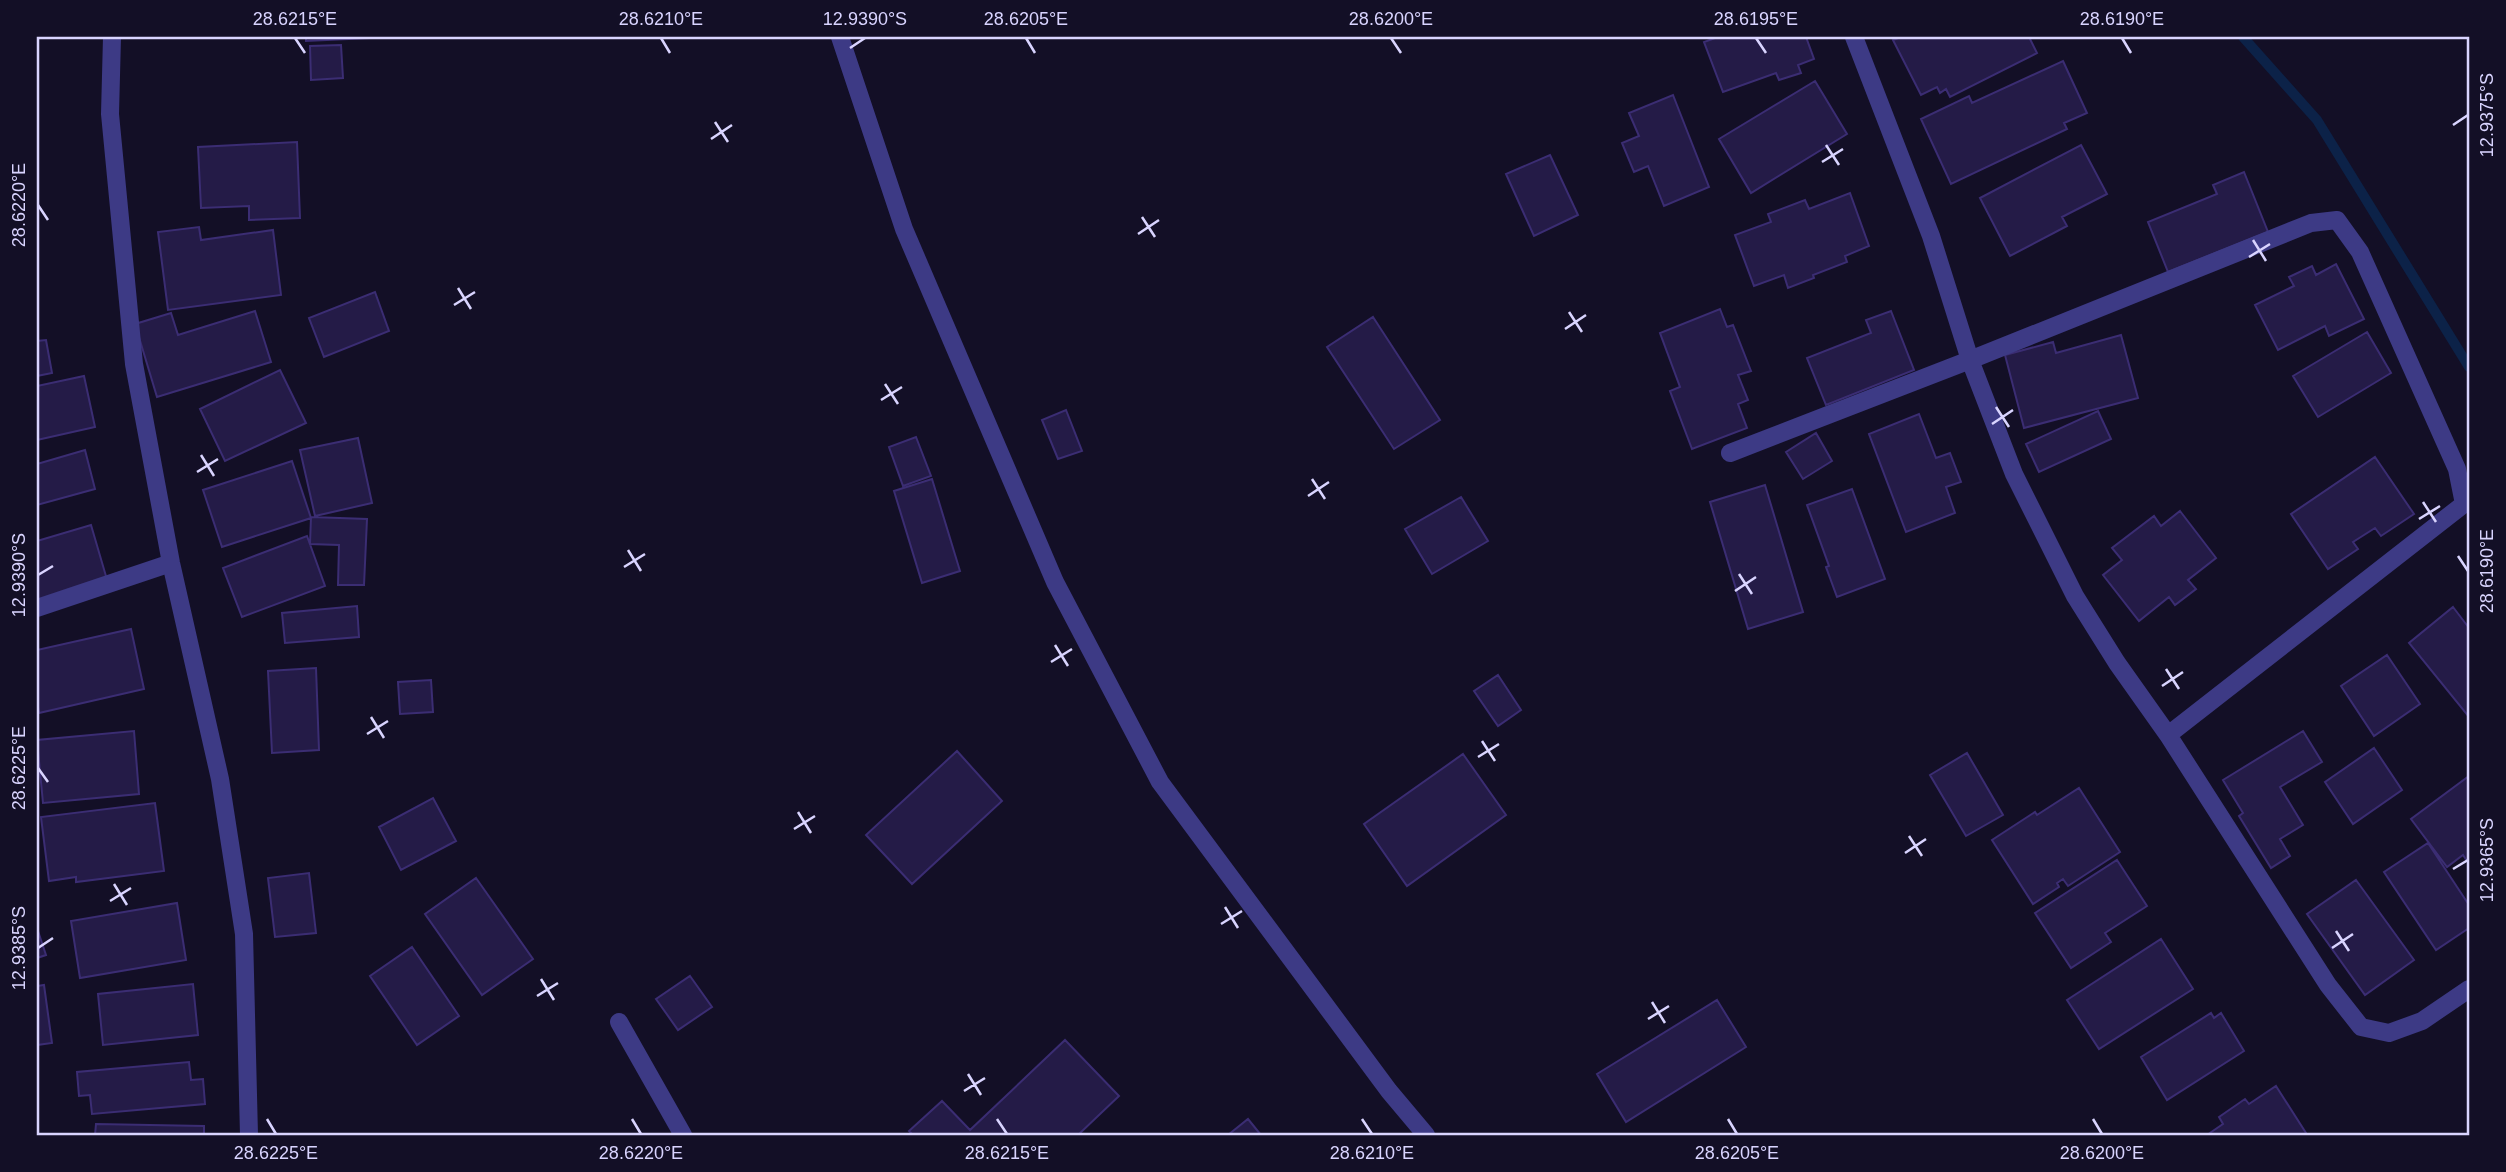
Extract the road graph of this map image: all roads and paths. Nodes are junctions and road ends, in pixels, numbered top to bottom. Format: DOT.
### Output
graph roads {
  1 [pos="112,37"];
  2 [pos="841,37"];
  3 [pos="1854,37"];
  4 [pos="1970,360"];
  5 [pos="1730,453"];
  6 [pos="171,563"];
  7 [pos="37,608"];
  8 [pos="2168,735"];
  9 [pos="2469,989"];
  10 [pos="619,1022"];
  11 [pos="249,1135"];
  12 [pos="683,1135"];
  13 [pos="1426,1135"];
  1 -- 6 [label="street"];
  2 -- 13 [label="street"];
  3 -- 4 [label="street"];
  4 -- 5 [label="street"];
  4 -- 8 [label="street"];
  4 -- 8 [label="street"];
  6 -- 7 [label="street"];
  6 -- 11 [label="street"];
  8 -- 9 [label="street"];
  10 -- 12 [label="street"];
}
